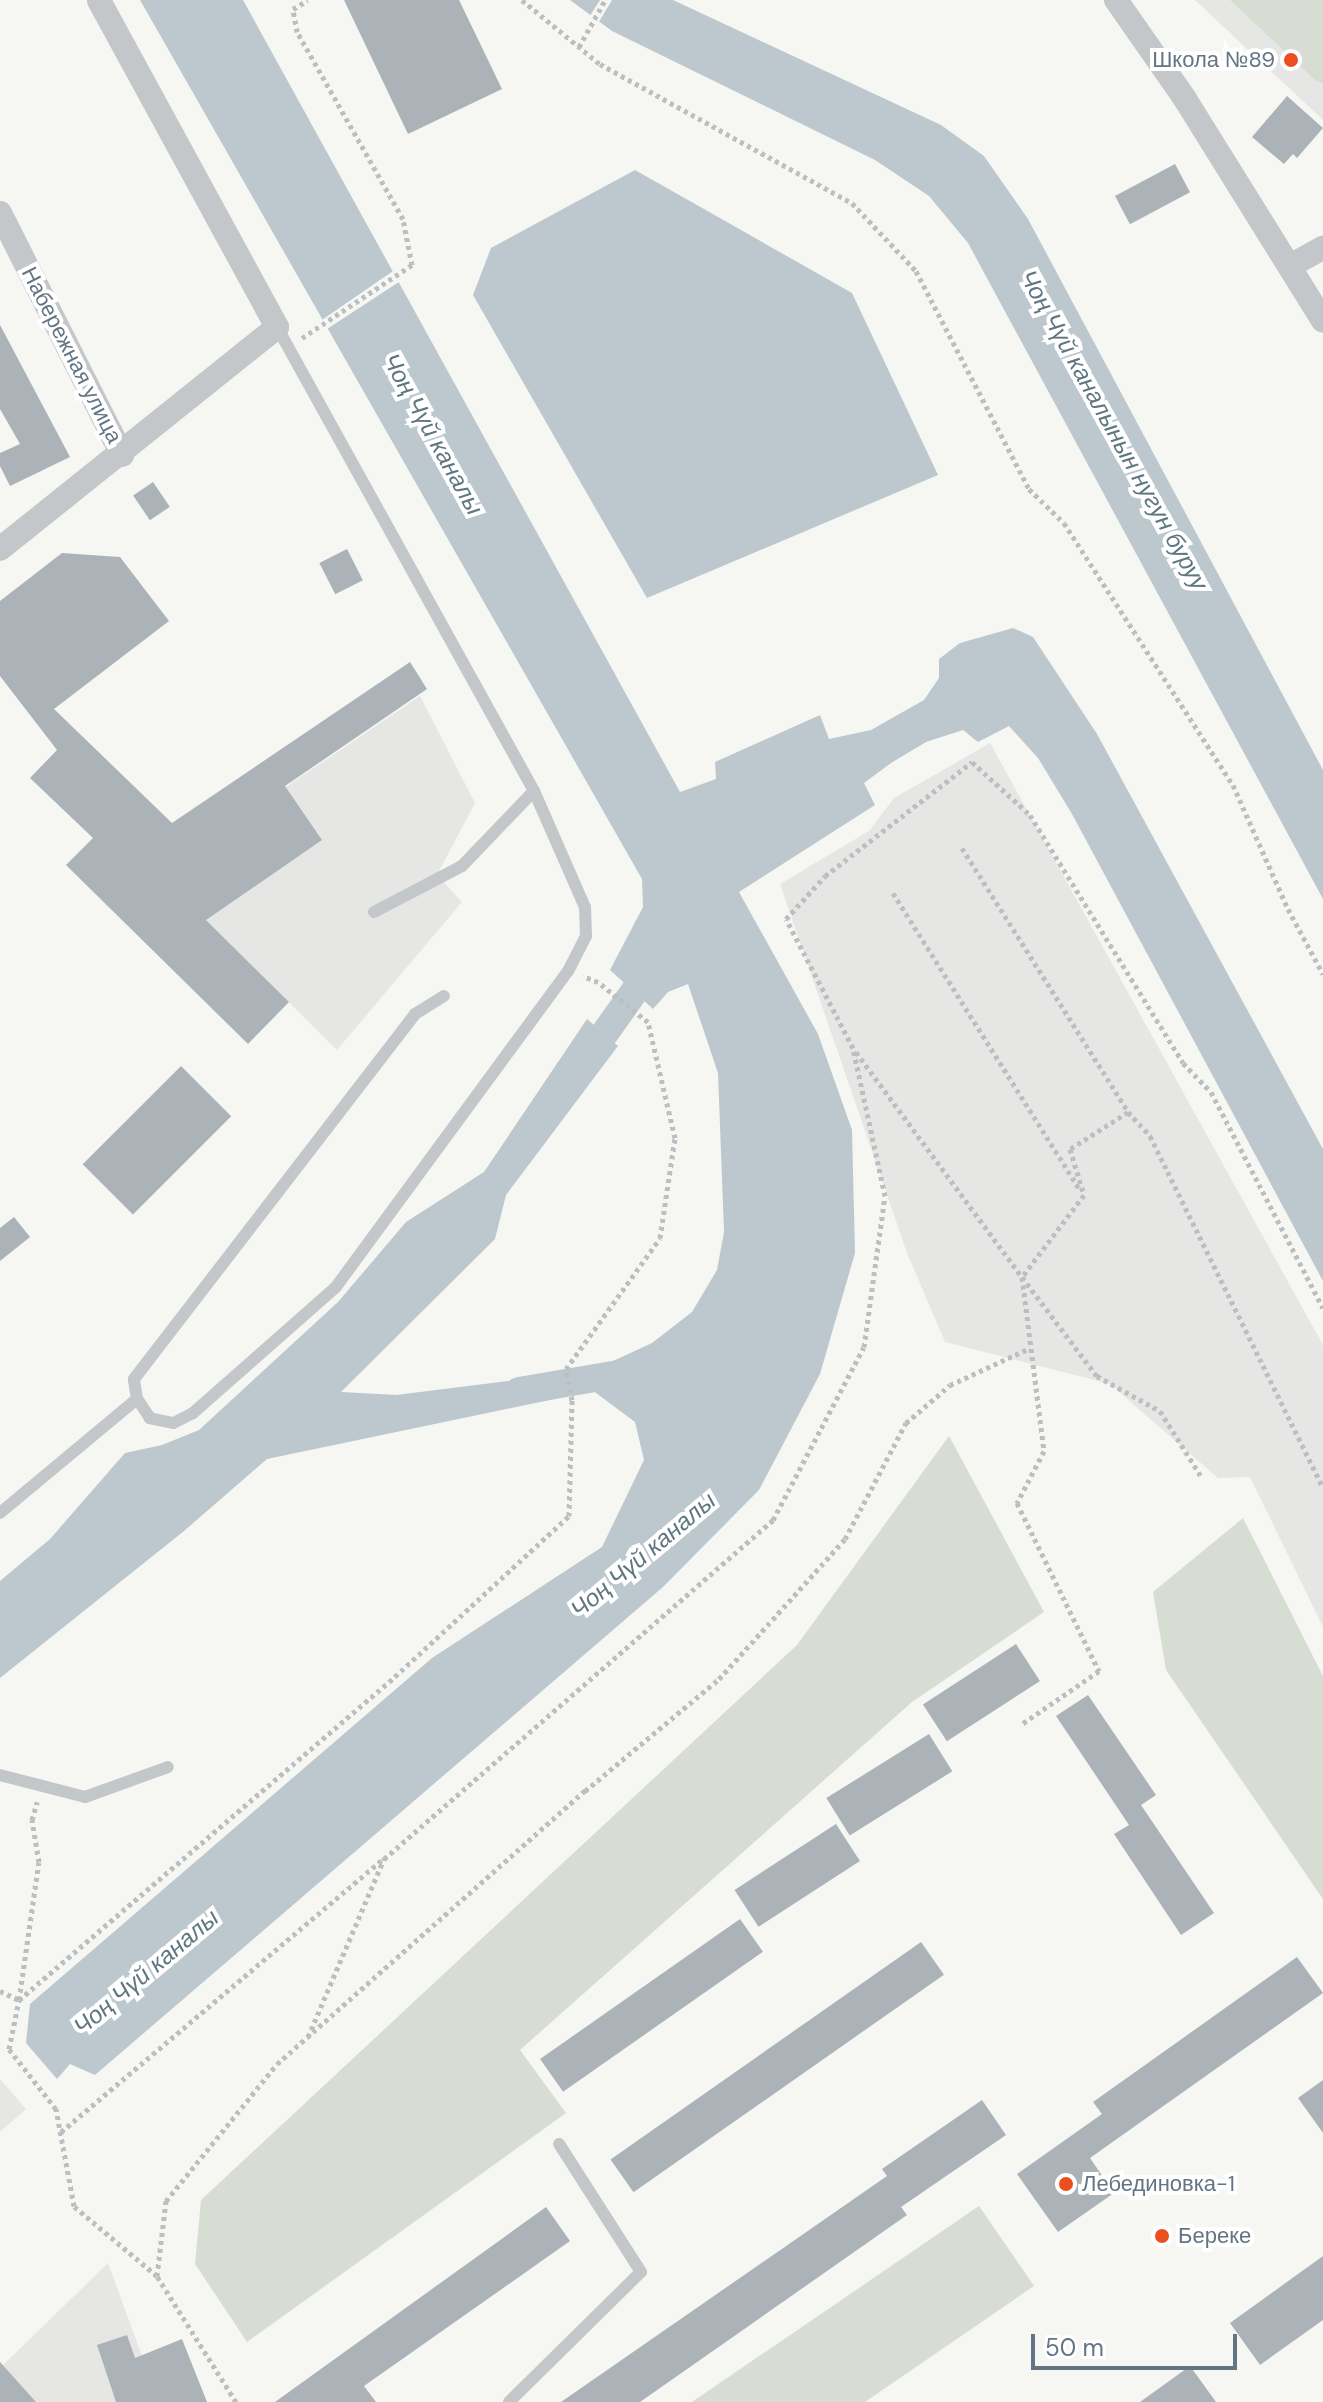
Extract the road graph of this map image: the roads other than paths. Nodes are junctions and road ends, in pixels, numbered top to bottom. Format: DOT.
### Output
graph roads {
  1 [pos="99,0"];
  2 [pos="1116,0"];
  3 [pos="0,213"];
  4 [pos="1323,248"];
  5 [pos="1290,266"];
  6 [pos="1323,321"];
  7 [pos="283,338"];
  8 [pos="122,455"];
  9 [pos="0,549"];
  10 [pos="534,791"];
  11 [pos="374,912"];
  12 [pos="444,996"];
  13 [pos="137,1399"];
  14 [pos="0,1513"];
  15 [pos="168,1767"];
  16 [pos="0,1775"];
  17 [pos="559,2144"];
  18 [pos="509,2402"];
  1 -- 7 [label="street"];
  2 -- 5 [label="street"];
  3 -- 8 [label="street, Набережная улица"];
  4 -- 5 [label="street"];
  5 -- 6 [label="street"];
  7 -- 8 [label="street"];
  7 -- 10 [label="lane"];
  8 -- 9 [label="street"];
  10 -- 11 [label="lane"];
  10 -- 13 [label="lane"];
  12 -- 13 [label="lane"];
  13 -- 14 [label="lane"];
  15 -- 16 [label="lane"];
  17 -- 18 [label="lane"];
}
